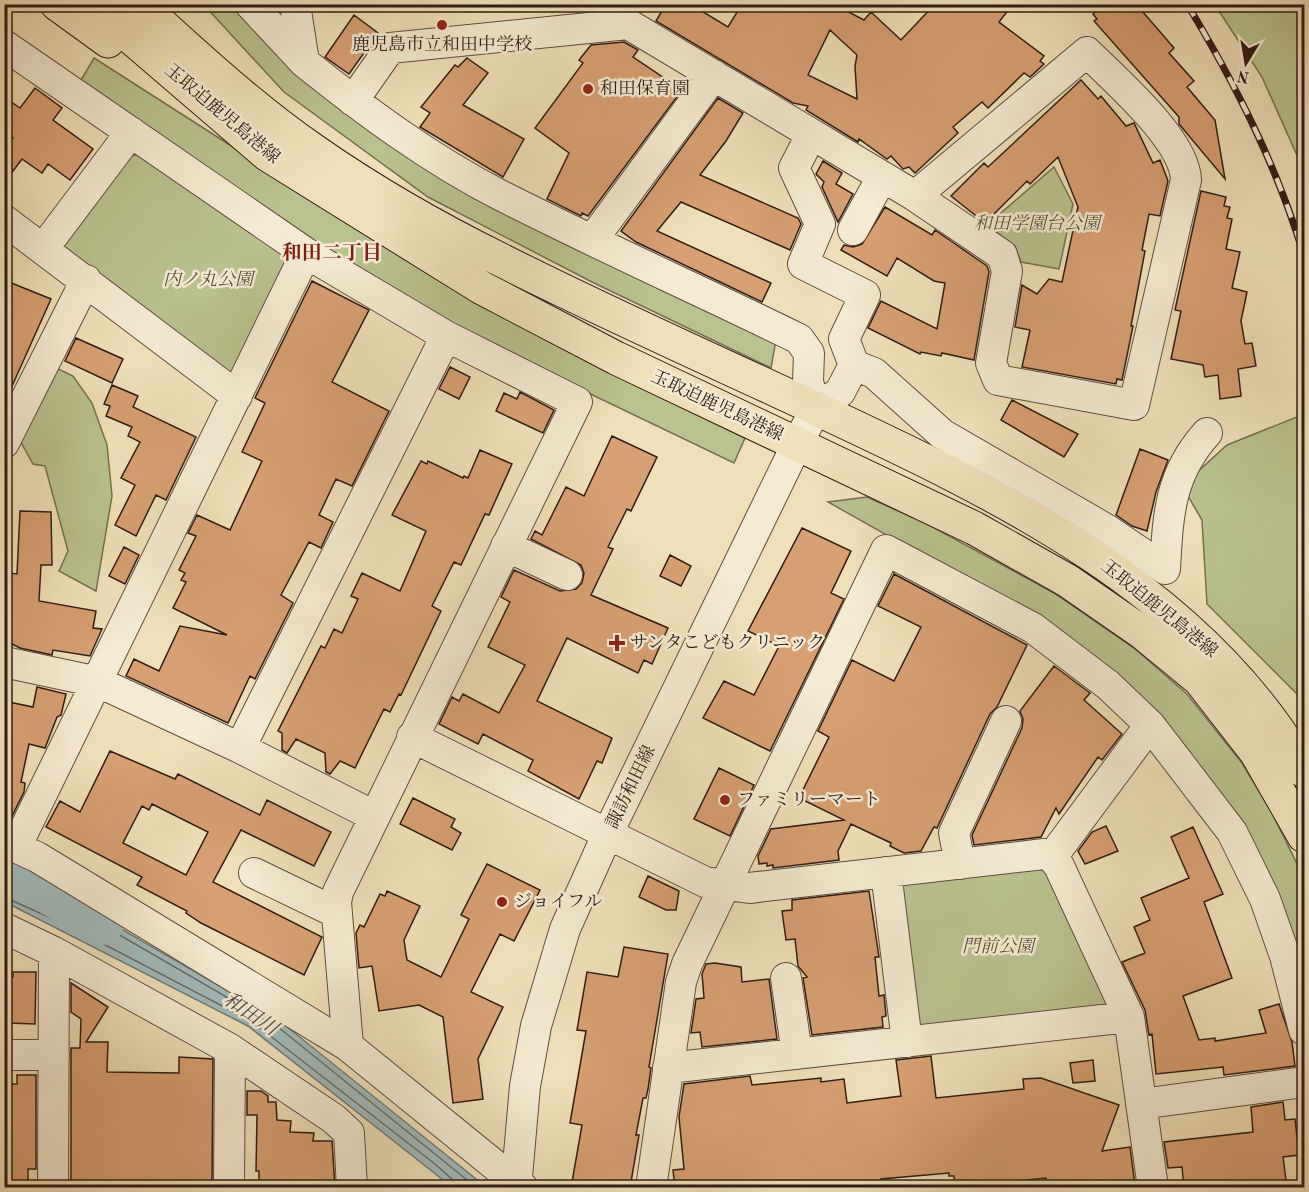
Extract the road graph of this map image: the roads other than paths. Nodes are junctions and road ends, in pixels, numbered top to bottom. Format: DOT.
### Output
graph roads {
  1 [pos="57,4"];
  2 [pos="92,4"];
  3 [pos="139,4"];
  4 [pos="165,4"];
  5 [pos="250,4"];
  6 [pos="295,4"];
  7 [pos="632,14"];
  8 [pos="6,48"];
  9 [pos="304,62"];
  10 [pos="217,75"];
  11 [pos="714,75"];
  12 [pos="352,101"];
  13 [pos="131,132"];
  14 [pos="811,135"];
  15 [pos="267,155"];
  16 [pos="882,177"];
  17 [pos="915,196"];
  18 [pos="4,220"];
  19 [pos="853,230"];
  20 [pos="593,239"];
  21 [pos="44,249"];
  22 [pos="306,254"];
  23 [pos="86,280"];
  24 [pos="446,336"];
  25 [pos="854,365"];
  26 [pos="237,396"];
  27 [pos="816,409"];
  28 [pos="1207,434"];
  29 [pos="4,443"];
  30 [pos="797,444"];
  31 [pos="506,546"];
  32 [pos="567,575"];
  33 [pos="4,662"];
  34 [pos="98,682"];
  35 [pos="1006,721"];
  36 [pos="1150,724"];
  37 [pos="412,737"];
  38 [pos="240,748"];
  39 [pos="1305,771"];
  40 [pos="374,816"];
  41 [pos="607,835"];
  42 [pos="1305,836"];
  43 [pos="10,845"];
  44 [pos="1052,857"];
  45 [pos="960,864"];
  46 [pos="886,872"];
  47 [pos="254,873"];
  48 [pos="724,887"];
  49 [pos="337,913"];
  50 [pos="4,928"];
  51 [pos="54,952"];
  52 [pos="786,978"];
  53 [pos="1129,1017"];
  54 [pos="1305,1030"];
  55 [pos="907,1042"];
  56 [pos="348,1046"];
  57 [pos="230,1049"];
  58 [pos="797,1054"];
  59 [pos="4,1055"];
  60 [pos="54,1055"];
  61 [pos="668,1068"];
  62 [pos="1305,1082"];
  63 [pos="1141,1104"];
  64 [pos="518,1185"];
  65 [pos="53,1188"];
  66 [pos="229,1188"];
  67 [pos="351,1188"];
  68 [pos="651,1188"];
  69 [pos="1153,1188"];
  1 -- 15 [label="main road"];
  2 -- 15 [label="main road, 玉取迫鹿児島港線"];
  3 -- 10 [label="main road, 玉取迫鹿児島港線"];
  4 -- 10 [label="main road"];
  5 -- 9 [label="street"];
  6 -- 9 [label="street"];
  7 -- 11 [label="street"];
  7 -- 12 [label="street"];
  8 -- 13 [label="street"];
  9 -- 12 [label="street"];
  10 -- 27 [label="main road, 玉取迫鹿児島港線"];
  11 -- 14 [label="street"];
  11 -- 20 [label="street"];
  12 -- 20 [label="street"];
  13 -- 21 [label="street"];
  13 -- 22 [label="street"];
  14 -- 16 [label="street"];
  14 -- 25 [label="street"];
  15 -- 30 [label="main road, 玉取迫鹿児島港線"];
  16 -- 17 [label="street"];
  16 -- 19 [label="street"];
  17 -- 17 [label="street"];
  18 -- 21 [label="street"];
  20 -- 27 [label="street"];
  21 -- 23 [label="street"];
  22 -- 24 [label="street"];
  22 -- 26 [label="street"];
  23 -- 26 [label="street"];
  23 -- 29 [label="street"];
  24 -- 31 [label="street"];
  24 -- 38 [label="street"];
  25 -- 27 [label="street"];
  25 -- 28 [label="street"];
  26 -- 34 [label="street"];
  27 -- 30 [label="street, 諏訪和田線"];
  27 -- 39 [label="main road, 玉取迫鹿児島港線"];
  30 -- 41 [label="street, 諏訪和田線"];
  30 -- 42 [label="main road, 玉取迫鹿児島港線"];
  31 -- 32 [label="street"];
  31 -- 37 [label="street"];
  33 -- 34 [label="street"];
  34 -- 38 [label="street"];
  34 -- 43 [label="street"];
  35 -- 45 [label="street"];
  36 -- 44 [label="street"];
  36 -- 48 [label="street"];
  36 -- 54 [label="street"];
  37 -- 40 [label="street"];
  37 -- 41 [label="street"];
  38 -- 40 [label="street"];
  40 -- 49 [label="street"];
  41 -- 48 [label="street"];
  41 -- 64 [label="street, 諏訪和田線"];
  43 -- 56 [label="street"];
  44 -- 45 [label="street"];
  44 -- 53 [label="street"];
  45 -- 46 [label="street"];
  46 -- 48 [label="street"];
  46 -- 55 [label="street"];
  47 -- 49 [label="street"];
  48 -- 61 [label="street"];
  49 -- 56 [label="street"];
  50 -- 51 [label="street"];
  51 -- 57 [label="street"];
  51 -- 60 [label="street"];
  52 -- 58 [label="street"];
  53 -- 55 [label="street"];
  53 -- 63 [label="street"];
  55 -- 58 [label="street"];
  56 -- 64 [label="street"];
  57 -- 66 [label="street"];
  57 -- 67 [label="street"];
  58 -- 61 [label="street"];
  59 -- 60 [label="street"];
  60 -- 65 [label="street"];
  61 -- 68 [label="street"];
  62 -- 63 [label="street"];
  63 -- 69 [label="street"];
}
